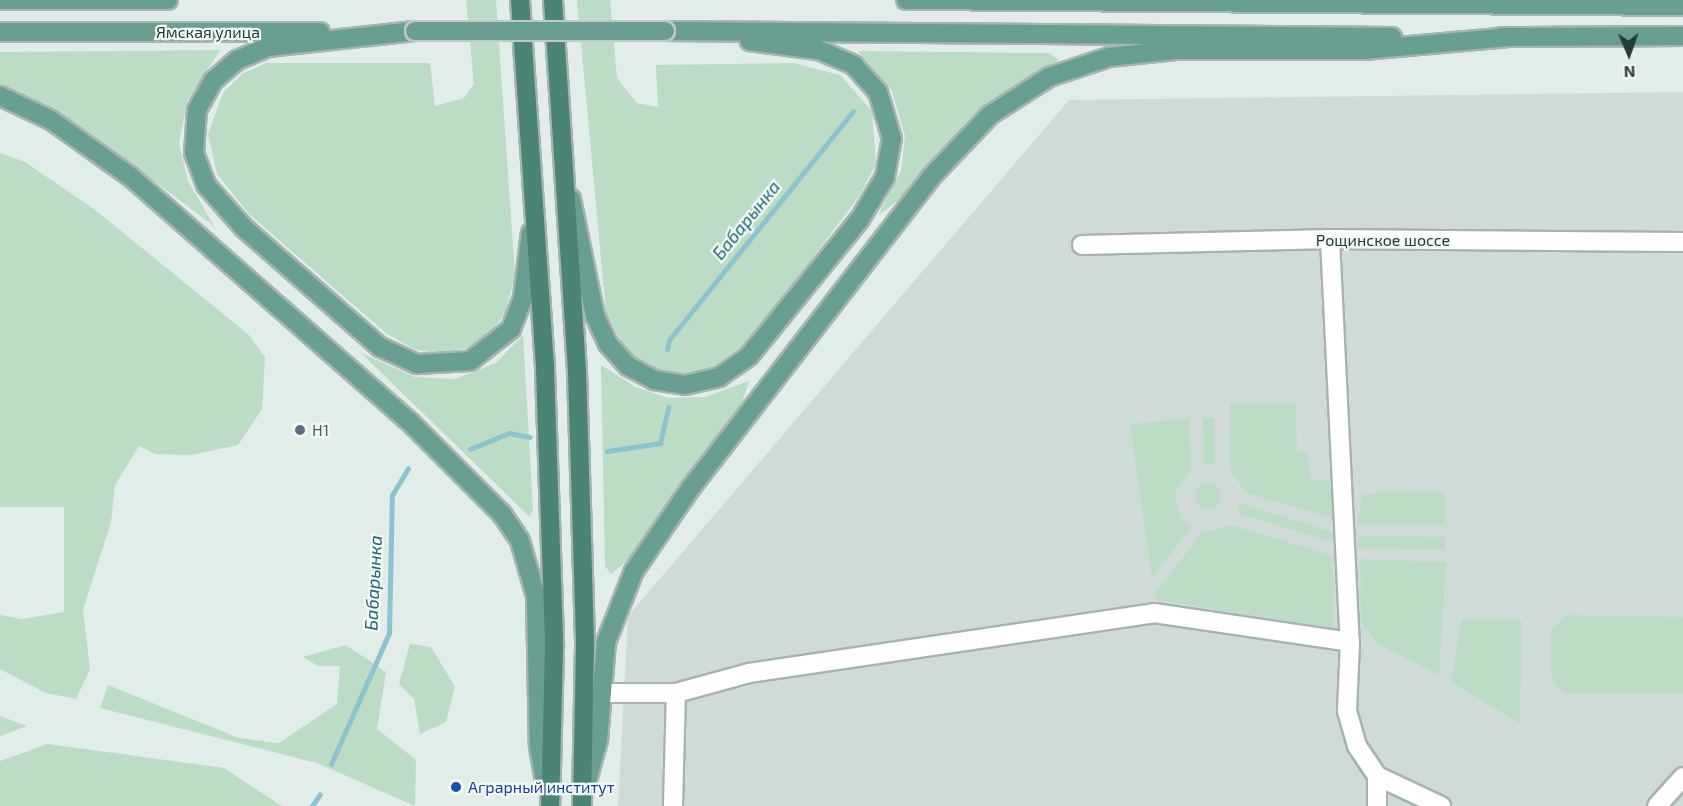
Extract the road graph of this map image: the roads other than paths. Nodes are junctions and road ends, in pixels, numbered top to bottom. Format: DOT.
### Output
graph roads {
  1 [pos="0,0"];
  2 [pos="168,0"];
  3 [pos="520,0"];
  4 [pos="553,0"];
  5 [pos="906,0"];
  6 [pos="1486,0"];
  7 [pos="1547,5"];
  8 [pos="1683,6"];
  9 [pos="415,31"];
  10 [pos="665,31"];
  11 [pos="0,32"];
  12 [pos="1683,36"];
  13 [pos="1511,38"];
  14 [pos="0,96"];
  15 [pos="536,191"];
  16 [pos="570,192"];
  17 [pos="1330,239"];
  18 [pos="1683,242"];
  19 [pos="1082,245"];
  20 [pos="1350,642"];
  21 [pos="600,693"];
  22 [pos="676,693"];
  23 [pos="1377,776"];
  24 [pos="1683,777"];
  25 [pos="582,803"];
  26 [pos="550,805"];
  27 [pos="673,806"];
  28 [pos="1377,806"];
  29 [pos="1441,806"];
  30 [pos="1657,806"];
  1 -- 2 [label="main road"];
  3 -- 15 [label="highway"];
  4 -- 16 [label="highway"];
  5 -- 7 [label="main road"];
  6 -- 7 [label="main road"];
  7 -- 8 [label="main road"];
  9 -- 10 [label="main road, bridge"];
  9 -- 11 [label="main road, Ямская улица"];
  9 -- 15 [label="main road"];
  10 -- 13 [label="main road"];
  10 -- 16 [label="main road"];
  12 -- 13 [label="main road"];
  13 -- 21 [label="main road"];
  14 -- 26 [label="main road"];
  15 -- 26 [label="highway"];
  16 -- 25 [label="highway"];
  17 -- 18 [label="street, Рощинское шоссе"];
  17 -- 19 [label="street, Рощинское шоссе"];
  17 -- 20 [label="street"];
  20 -- 22 [label="street"];
  20 -- 23 [label="street"];
  21 -- 22 [label="street"];
  21 -- 25 [label="main road"];
  22 -- 27 [label="street"];
  23 -- 28 [label="street"];
  23 -- 29 [label="street"];
  24 -- 30 [label="street"];
}
